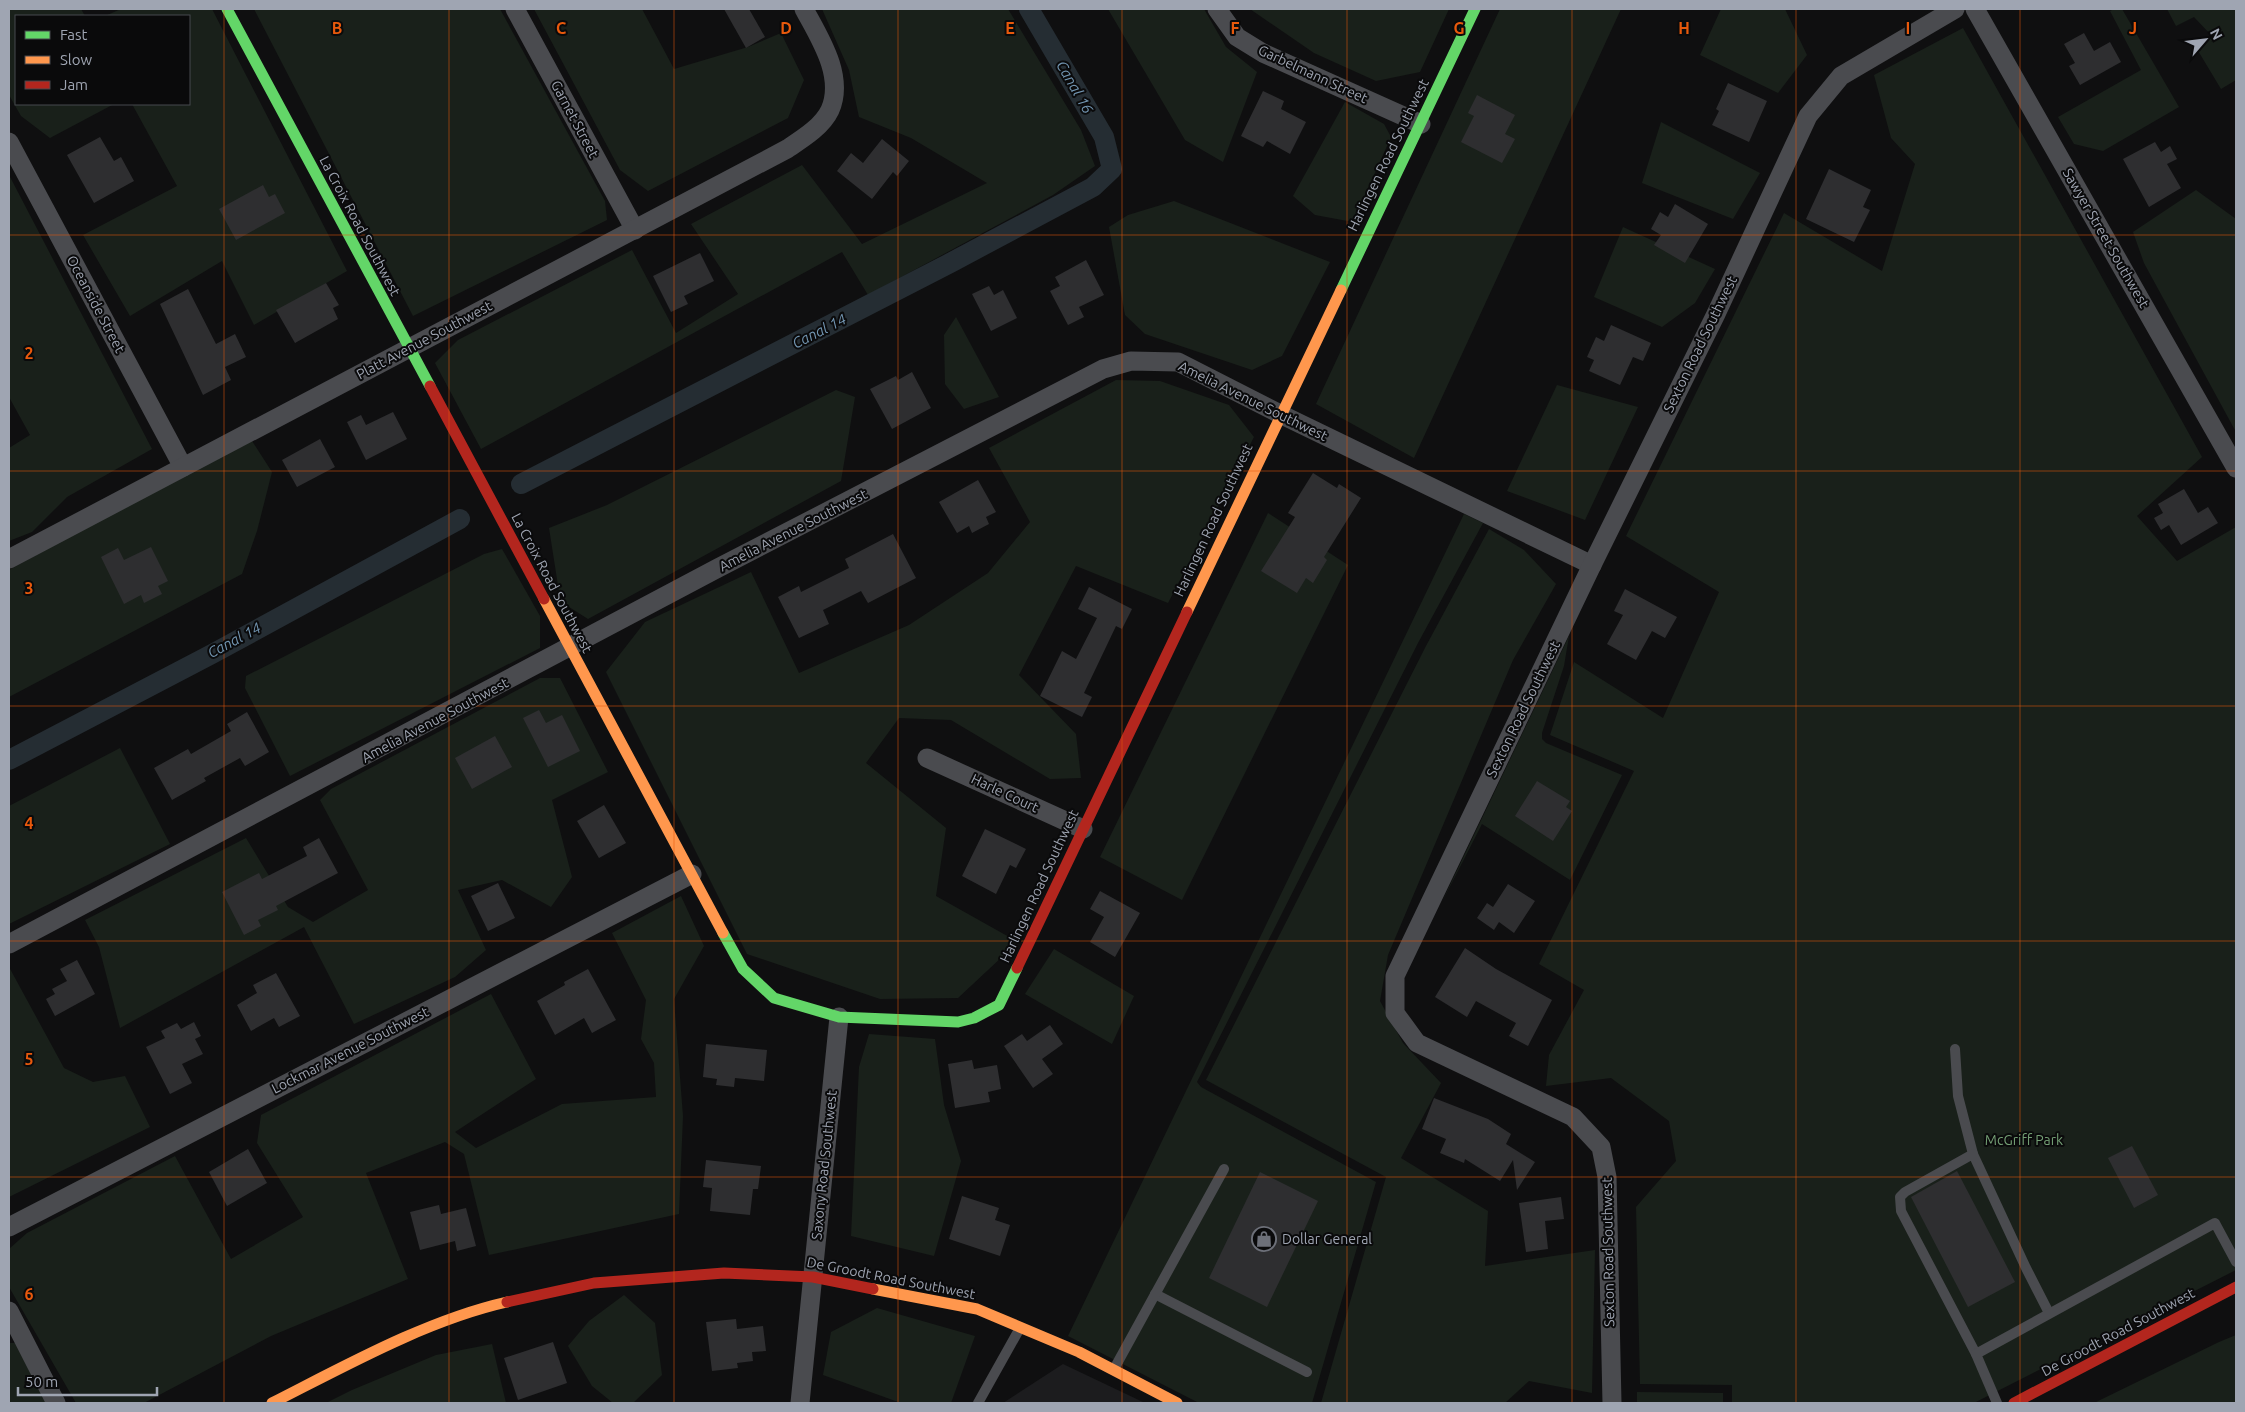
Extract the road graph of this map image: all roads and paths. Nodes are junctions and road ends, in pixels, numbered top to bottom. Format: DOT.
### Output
graph roads {
  1 [pos="227,9"];
  2 [pos="515,9"];
  3 [pos="804,9"];
  4 [pos="1218,9"];
  5 [pos="1475,9"];
  6 [pos="1955,9"];
  7 [pos="1975,9"];
  8 [pos="1420,124"];
  9 [pos="9,142"];
  10 [pos="634,230"];
  11 [pos="408,348"];
  12 [pos="1280,414"];
  13 [pos="183,467"];
  14 [pos="2236,468"];
  15 [pos="9,559"];
  16 [pos="1592,565"];
  17 [pos="570,649"];
  18 [pos="927,758"];
  19 [pos="1083,829"];
  20 [pos="692,874"];
  21 [pos="9,944"];
  22 [pos="839,1017"];
  23 [pos="958,1022"];
  24 [pos="1955,1049"];
  25 [pos="1973,1154"];
  26 [pos="1224,1169"];
  27 [pos="9,1227"];
  28 [pos="2236,1262"];
  29 [pos="814,1277"];
  30 [pos="2236,1287"];
  31 [pos="1156,1294"];
  32 [pos="9,1311"];
  33 [pos="2049,1313"];
  34 [pos="1020,1327"];
  35 [pos="1976,1354"];
  36 [pos="1113,1370"];
  37 [pos="1307,1372"];
  38 [pos="56,1403"];
  39 [pos="272,1403"];
  40 [pos="800,1403"];
  41 [pos="978,1403"];
  42 [pos="1177,1403"];
  43 [pos="1612,1403"];
  44 [pos="1997,1403"];
  45 [pos="2014,1403"];
  1 -- 11 [label="street, La Croix Road Southwest"];
  2 -- 10 [label="street, Garnet Street"];
  3 -- 10 [label="street, Platt Avenue Southwest"];
  4 -- 8 [label="street, Garbelmann Street"];
  5 -- 8 [label="street, Harlingen Road Southwest"];
  6 -- 16 [label="street, Sexton Road Southwest"];
  7 -- 14 [label="street, Sawyer Street Southwest"];
  8 -- 12 [label="street, Harlingen Road Southwest"];
  9 -- 13 [label="street, Oceanside Street"];
  10 -- 11 [label="street, Platt Avenue Southwest"];
  11 -- 13 [label="street, Platt Avenue Southwest"];
  11 -- 17 [label="street, La Croix Road Southwest"];
  12 -- 16 [label="street, Amelia Avenue Southwest"];
  12 -- 17 [label="street, Amelia Avenue Southwest"];
  12 -- 19 [label="street, Harlingen Road Southwest"];
  13 -- 15 [label="street, Platt Avenue Southwest"];
  16 -- 43 [label="street, Sexton Road Southwest"];
  17 -- 20 [label="street, La Croix Road Southwest"];
  17 -- 21 [label="street, Amelia Avenue Southwest"];
  18 -- 19 [label="street, Harle Court"];
  19 -- 23 [label="street, Harlingen Road Southwest"];
  20 -- 22 [label="street, La Croix Road Southwest"];
  20 -- 27 [label="street, Lockmar Avenue Southwest"];
  22 -- 23 [label="street, La Croix Road Southwest"];
  22 -- 29 [label="street, Saxony Road Southwest"];
  24 -- 25 [label="lane"];
  25 -- 33 [label="lane"];
  25 -- 35 [label="lane"];
  26 -- 31 [label="lane"];
  28 -- 33 [label="lane"];
  29 -- 34 [label="street, De Groodt Road Southwest"];
  29 -- 39 [label="street, De Groodt Road Southwest"];
  29 -- 40 [label="street, Saxony Road Southwest"];
  30 -- 45 [label="street, De Groodt Road Southwest"];
  31 -- 36 [label="lane"];
  31 -- 37 [label="lane"];
  32 -- 38 [label="street"];
  33 -- 35 [label="lane"];
  34 -- 36 [label="street, De Groodt Road Southwest"];
  34 -- 41 [label="lane"];
  35 -- 44 [label="lane"];
  36 -- 42 [label="street, De Groodt Road Southwest"];
}
